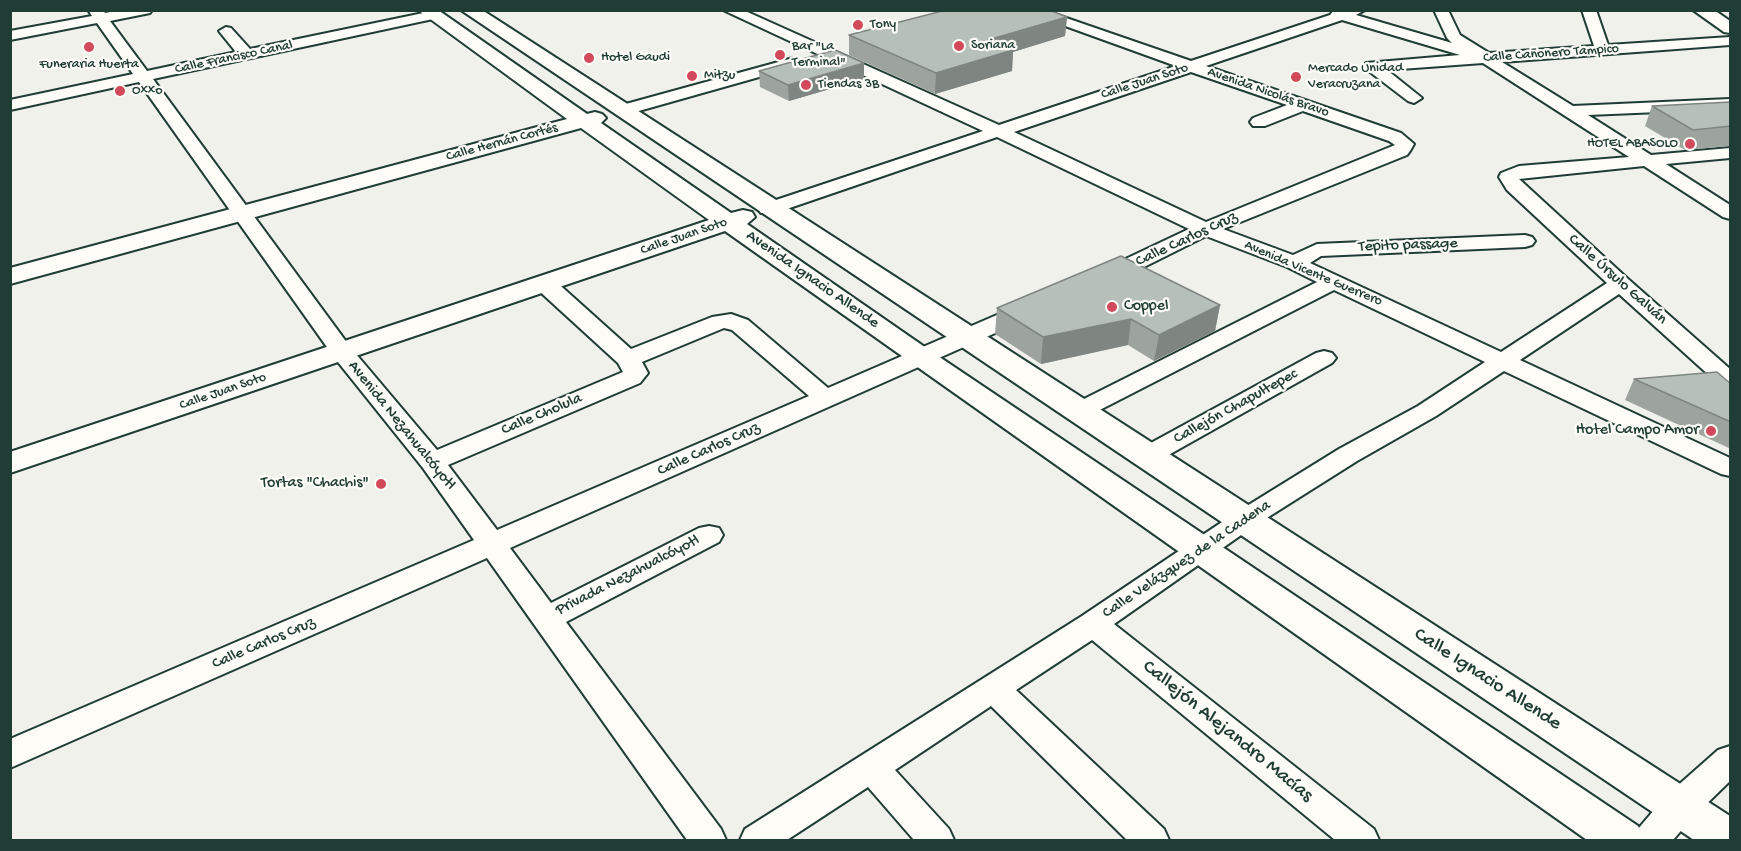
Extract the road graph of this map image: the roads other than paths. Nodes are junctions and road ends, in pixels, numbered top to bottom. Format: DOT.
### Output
graph roads {
  1 [pos="145,10"];
  2 [pos="457,10"];
  3 [pos="469,10"];
  4 [pos="730,10"];
  5 [pos="1028,10"];
  6 [pos="1325,10"];
  7 [pos="1441,10"];
  8 [pos="1589,10"];
  9 [pos="1701,10"];
  10 [pos="429,13"];
  11 [pos="1350,13"];
  12 [pos="98,15"];
  13 [pos="1731,28"];
  14 [pos="226,31"];
  15 [pos="10,36"];
  16 [pos="1731,41"];
  17 [pos="848,48"];
  18 [pos="1603,51"];
  19 [pos="825,54"];
  20 [pos="248,56"];
  21 [pos="1486,58"];
  22 [pos="1191,67"];
  23 [pos="144,76"];
  24 [pos="1414,98"];
  25 [pos="1731,104"];
  26 [pos="10,105"];
  27 [pos="1302,105"];
  28 [pos="621,111"];
  29 [pos="1570,111"];
  30 [pos="582,122"];
  31 [pos="1259,122"];
  32 [pos="998,131"];
  33 [pos="1405,144"];
  34 [pos="1731,153"];
  35 [pos="1648,160"];
  36 [pos="768,209"];
  37 [pos="242,212"];
  38 [pos="1731,213"];
  39 [pos="729,221"];
  40 [pos="1205,229"];
  41 [pos="1525,242"];
  42 [pos="1294,263"];
  43 [pos="10,276"];
  44 [pos="1334,282"];
  45 [pos="545,284"];
  46 [pos="1620,284"];
  47 [pos="1085,286"];
  48 [pos="1041,304"];
  49 [pos="964,337"];
  50 [pos="342,352"];
  51 [pos="919,356"];
  52 [pos="1324,357"];
  53 [pos="628,359"];
  54 [pos="1505,361"];
  55 [pos="1731,381"];
  56 [pos="827,399"];
  57 [pos="1079,411"];
  58 [pos="1147,456"];
  59 [pos="432,462"];
  60 [pos="10,464"];
  61 [pos="1731,468"];
  62 [pos="1244,520"];
  63 [pos="709,535"];
  64 [pos="494,544"];
  65 [pos="1200,549"];
  66 [pos="548,618"];
  67 [pos="1093,624"];
  68 [pos="992,687"];
  69 [pos="10,754"];
  70 [pos="1731,760"];
  71 [pos="870,766"];
  72 [pos="1679,807"];
  73 [pos="708,840"];
  74 [pos="758,840"];
  75 [pos="936,840"];
  76 [pos="1151,840"];
  77 [pos="1361,840"];
  78 [pos="1622,840"];
  79 [pos="1651,840"];
  80 [pos="1731,840"];
  1 -- 12 [label="street"];
  2 -- 10 [label="main road, Calle Francisco Canal"];
  3 -- 28 [label="main road, Avenida Ignacio Allende"];
  4 -- 19 [label="street, Avenida Vicente Guerrero"];
  5 -- 22 [label="street, Avenida Nicolás Bravo"];
  6 -- 11 [label="street"];
  7 -- 21 [label="street"];
  8 -- 18 [label="street"];
  9 -- 13 [label="main road"];
  10 -- 20 [label="street, Calle Francisco Canal"];
  10 -- 30 [label="main road, Avenida Ignacio Allende"];
  11 -- 21 [label="street"];
  11 -- 22 [label="street, Calle Juan Soto"];
  12 -- 15 [label="street"];
  12 -- 23 [label="street, Avenida Nezahualcóyotl"];
  14 -- 20 [label="street"];
  16 -- 18 [label="street, Calle Cañonero Tampico"];
  17 -- 19 [label="street, Calle Hernán Cortés"];
  18 -- 21 [label="street, Calle Cañonero Tampico"];
  19 -- 28 [label="street, Calle Hernán Cortés"];
  19 -- 32 [label="street, Avenida Vicente Guerrero"];
  20 -- 23 [label="street, Calle Francisco Canal"];
  21 -- 24 [label="street, Calle Cañonero Tampico"];
  21 -- 29 [label="street"];
  22 -- 27 [label="street, Avenida Nicolás Bravo"];
  22 -- 32 [label="street, Calle Juan Soto"];
  23 -- 26 [label="street, Calle Francisco Canal"];
  23 -- 37 [label="street, Avenida Nezahualcóyotl"];
  25 -- 29 [label="street"];
  27 -- 31 [label="street"];
  27 -- 33 [label="street, Avenida Nicolás Bravo"];
  28 -- 30 [label="main road, Calle Hernán Cortés"];
  28 -- 36 [label="main road, Avenida Ignacio Allende"];
  29 -- 35 [label="street"];
  30 -- 37 [label="main road, Calle Hernán Cortés"];
  30 -- 39 [label="main road, Avenida Ignacio Allende"];
  32 -- 36 [label="street, Calle Juan Soto"];
  32 -- 40 [label="street, Avenida Vicente Guerrero"];
  33 -- 40 [label="street, Calle Carlos Cruz"];
  34 -- 35 [label="street"];
  35 -- 38 [label="street"];
  35 -- 46 [label="street, Calle Úrsulo Galván"];
  36 -- 39 [label="main road, Calle Juan Soto"];
  36 -- 49 [label="main road, Avenida Ignacio Allende"];
  37 -- 43 [label="main road, Calle Hernán Cortés"];
  37 -- 50 [label="street, Avenida Nezahualcóyotl"];
  39 -- 45 [label="main road, Calle Juan Soto"];
  39 -- 51 [label="main road, Avenida Ignacio Allende"];
  40 -- 42 [label="street, Avenida Vicente Guerrero"];
  40 -- 47 [label="street, Calle Carlos Cruz"];
  41 -- 42 [label="street, Tepito passage"];
  42 -- 44 [label="street, Avenida Vicente Guerrero"];
  44 -- 54 [label="street, Avenida Vicente Guerrero"];
  44 -- 57 [label="street"];
  45 -- 50 [label="main road, Calle Juan Soto"];
  45 -- 53 [label="street"];
  46 -- 54 [label="street, Calle Velázquez de la Cadena"];
  46 -- 55 [label="street, Calle Úrsulo Galván"];
  48 -- 49 [label="street, Calle Carlos Cruz"];
  49 -- 51 [label="street, Calle Carlos Cruz"];
  49 -- 57 [label="main road, Avenida Ignacio Allende"];
  50 -- 59 [label="street, Avenida Nezahualcóyotl"];
  50 -- 60 [label="main road, Calle Juan Soto"];
  51 -- 56 [label="street, Calle Carlos Cruz"];
  51 -- 65 [label="main road, Avenida Ignacio Allende"];
  52 -- 58 [label="street, Callejón Chapultepec"];
  53 -- 56 [label="street"];
  53 -- 59 [label="street, Calle Cholula"];
  54 -- 61 [label="street, Avenida Vicente Guerrero"];
  54 -- 62 [label="street, Calle Velázquez de la Cadena"];
  56 -- 64 [label="street, Calle Carlos Cruz"];
  57 -- 58 [label="main road, Avenida Ignacio Allende"];
  58 -- 62 [label="main road, Avenida Ignacio Allende"];
  59 -- 64 [label="street, Avenida Nezahualcóyotl"];
  62 -- 65 [label="street, Calle Velázquez de la Cadena"];
  62 -- 72 [label="main road, Calle Ignacio Allende"];
  63 -- 66 [label="street, Privada Nezahualcóyotl"];
  64 -- 66 [label="street, Avenida Nezahualcóyotl"];
  64 -- 69 [label="street, Calle Carlos Cruz"];
  65 -- 67 [label="street, Calle Velázquez de la Cadena"];
  65 -- 78 [label="main road"];
  66 -- 73 [label="street, Avenida Nezahualcóyotl"];
  67 -- 68 [label="street, Calle Velázquez de la Cadena"];
  67 -- 77 [label="street, Callejón Alejandro Macías"];
  68 -- 71 [label="street, Calle Velázquez de la Cadena"];
  68 -- 76 [label="street"];
  70 -- 72 [label="street"];
  71 -- 74 [label="street, Calle Velázquez de la Cadena"];
  71 -- 75 [label="street"];
  72 -- 79 [label="street"];
  72 -- 80 [label="main road, Calle Ignacio Allende"];
}
